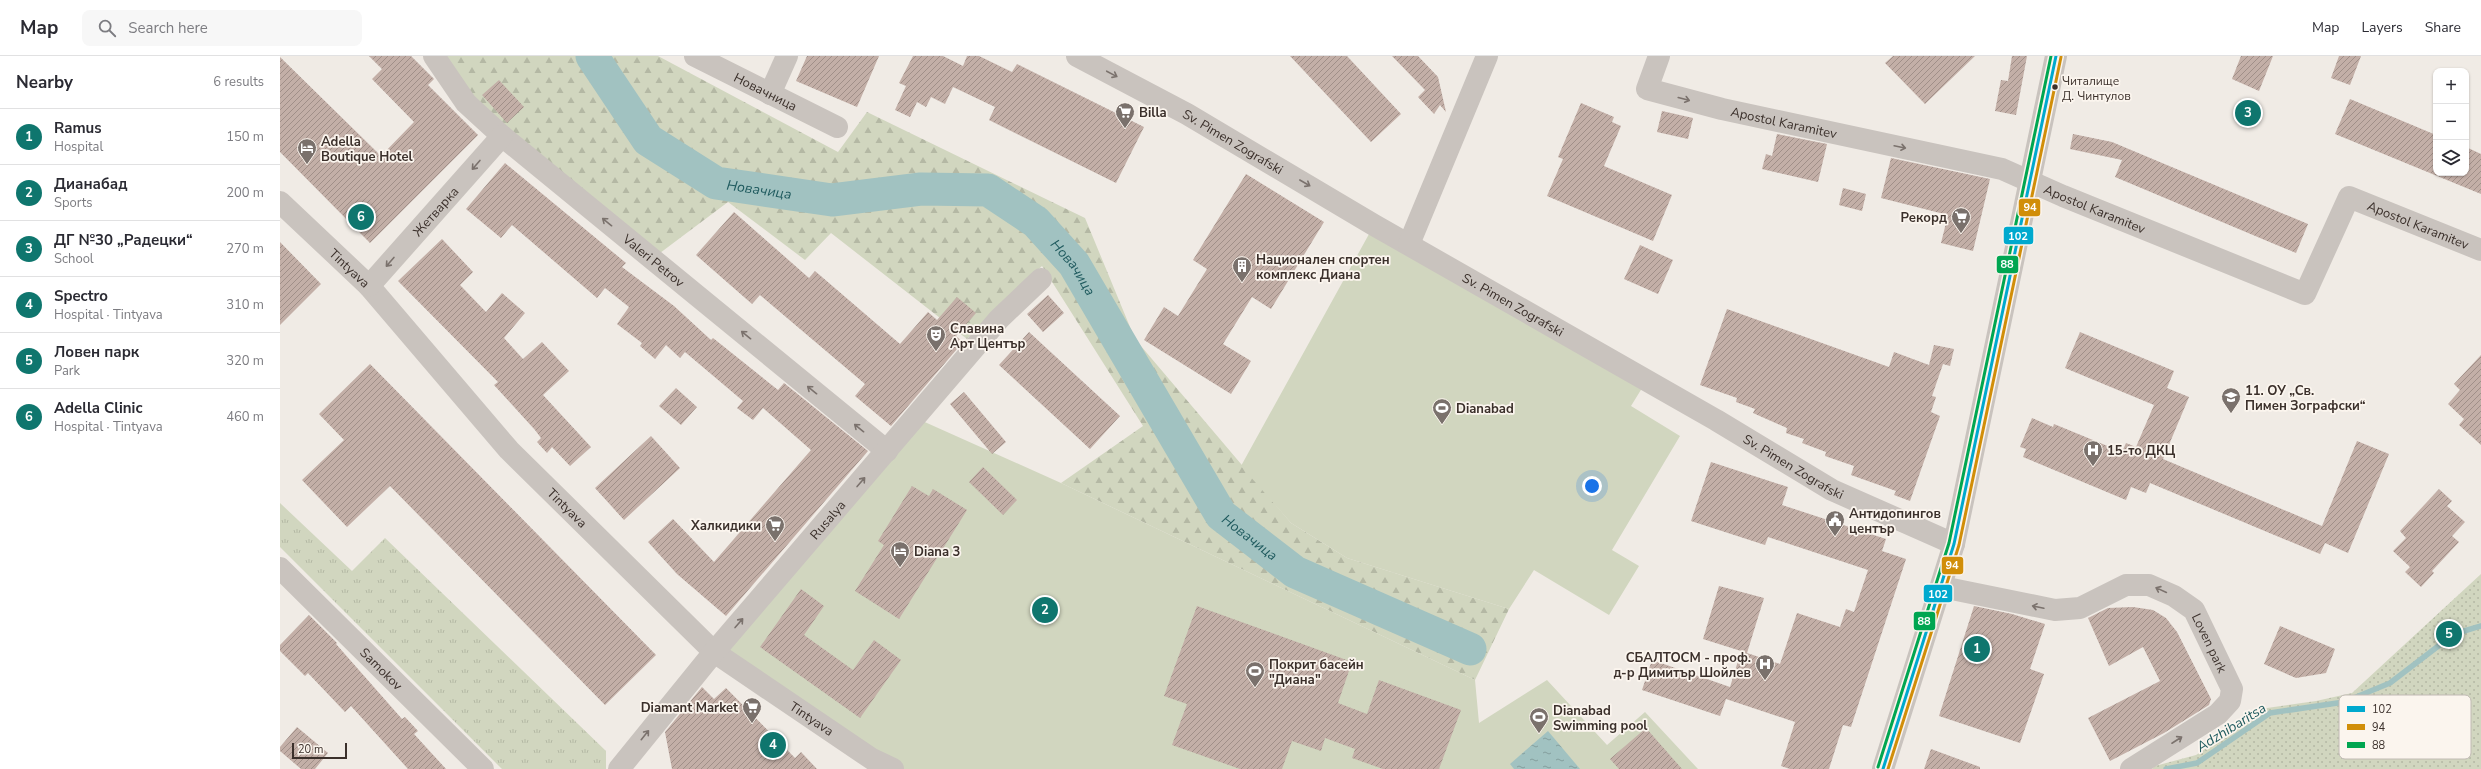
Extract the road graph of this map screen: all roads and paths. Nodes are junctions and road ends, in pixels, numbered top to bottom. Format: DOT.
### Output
graph roads {
  1 [pos="434,56"];
  2 [pos="695,56"];
  3 [pos="788,56"];
  4 [pos="1077,56"];
  5 [pos="1487,56"];
  6 [pos="1659,56"];
  7 [pos="2056,56"];
  8 [pos="770,94"];
  9 [pos="837,127"];
  10 [pos="502,136"];
  11 [pos="2029,180"];
  12 [pos="280,202"];
  13 [pos="1409,244"];
  14 [pos="2481,250"];
  15 [pos="1041,278"];
  16 [pos="369,286"];
  17 [pos="887,451"];
  18 [pos="1954,544"];
  19 [pos="280,568"];
  20 [pos="1942,587"];
  21 [pos="714,652"];
  22 [pos="620,767"];
  23 [pos="482,769"];
  24 [pos="893,769"];
  25 [pos="1883,769"];
  26 [pos="2131,769"];
  1 -- 10 [label="street, Valeri Petrov"];
  2 -- 8 [label="street, Новачница"];
  3 -- 8 [label="street"];
  4 -- 13 [label="street, Sv. Pimen Zografski, one-way"];
  5 -- 13 [label="street"];
  6 -- 11 [label="street, Apostol Karamitev, one-way"];
  7 -- 11 [label="street"];
  8 -- 9 [label="street, Новачница"];
  10 -- 16 [label="street, Жетварка, one-way"];
  17 -- 10 [label="street, Valeri Petrov, one-way"];
  11 -- 14 [label="street, Apostol Karamitev"];
  11 -- 18 [label="street"];
  12 -- 16 [label="street, Tintyava"];
  13 -- 18 [label="street, Sv. Pimen Zografski"];
  15 -- 17 [label="street, Rusalya"];
  16 -- 21 [label="street, Tintyava"];
  21 -- 17 [label="street, Rusalya, one-way"];
  18 -- 20 [label="street"];
  19 -- 23 [label="street, Samokov"];
  20 -- 25 [label="street"];
  26 -- 20 [label="street, Loven park, one-way"];
  22 -- 21 [label="street, Rusalya, one-way"];
  21 -- 24 [label="street, Tintyava"];
}
